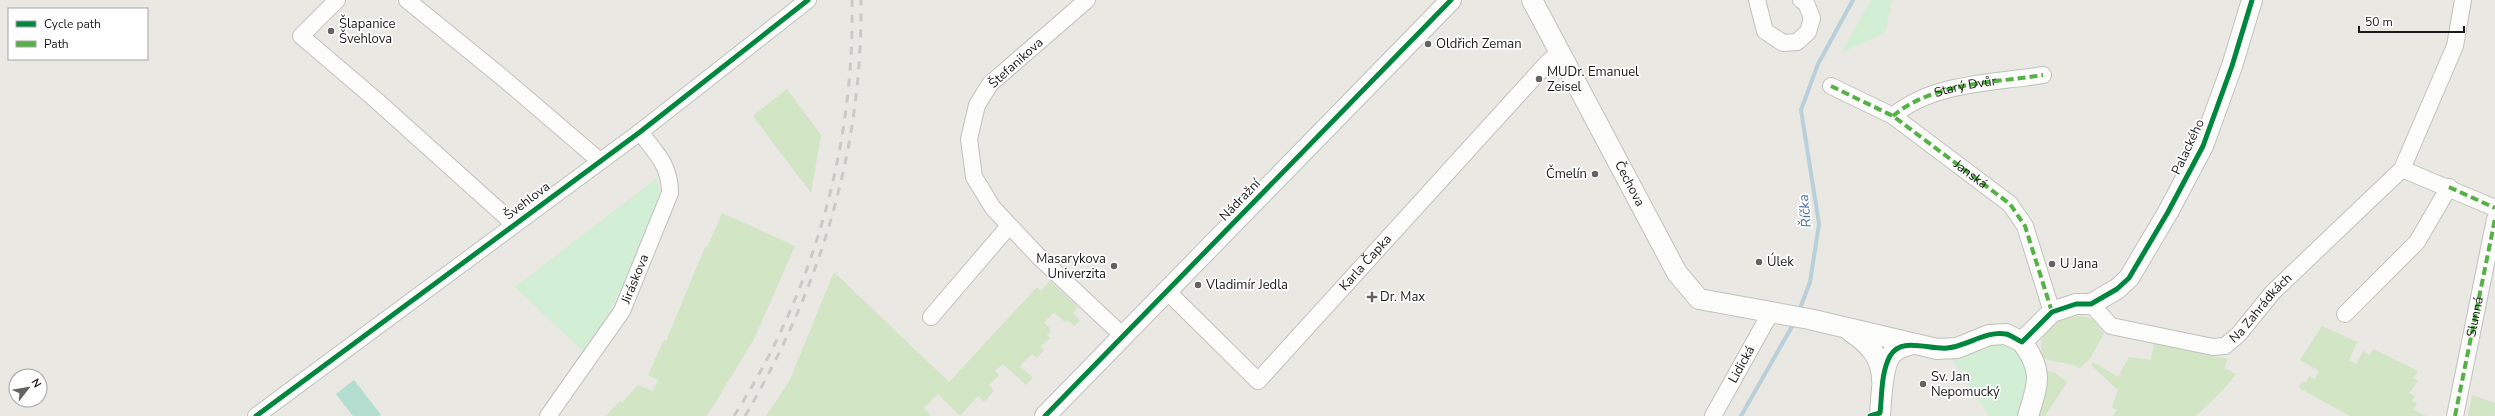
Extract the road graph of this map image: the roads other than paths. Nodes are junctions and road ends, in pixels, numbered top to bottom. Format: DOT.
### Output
graph roads {
  1 [pos="337,0"];
  2 [pos="407,0"];
  3 [pos="808,0"];
  4 [pos="1087,0"];
  5 [pos="1452,0"];
  6 [pos="1532,0"];
  7 [pos="1757,0"];
  8 [pos="1801,0"];
  9 [pos="2252,0"];
  10 [pos="2463,0"];
  11 [pos="1561,52"];
  12 [pos="2043,75"];
  13 [pos="1831,86"];
  14 [pos="1893,116"];
  15 [pos="640,132"];
  16 [pos="600,161"];
  17 [pos="2402,169"];
  18 [pos="2449,187"];
  19 [pos="2495,208"];
  20 [pos="2495,219"];
  21 [pos="514,224"];
  22 [pos="1009,226"];
  23 [pos="1167,291"];
  24 [pos="2091,304"];
  25 [pos="2052,312"];
  26 [pos="1777,313"];
  27 [pos="2345,314"];
  28 [pos="931,317"];
  29 [pos="1845,328"];
  30 [pos="1123,336"];
  31 [pos="2022,342"];
  32 [pos="1913,344"];
  33 [pos="1882,392"];
  34 [pos="1876,415"];
  35 [pos="256,416"];
  36 [pos="548,416"];
  37 [pos="1045,416"];
  38 [pos="1713,416"];
  39 [pos="2028,416"];
  40 [pos="2455,416"];
  1 -- 21 [label="street, Švehlova"];
  2 -- 16 [label="street"];
  3 -- 15 [label="street, Švehlova"];
  4 -- 22 [label="street, Štefanikova"];
  5 -- 23 [label="street, Nádražní"];
  6 -- 11 [label="street, Čechova"];
  7 -- 8 [label="street"];
  9 -- 24 [label="street, Palackého"];
  10 -- 17 [label="street, Na Zahrádkách"];
  11 -- 23 [label="street, Karla Čapka"];
  11 -- 26 [label="street, Čechova"];
  12 -- 14 [label="street, Starý Dvůr"];
  13 -- 14 [label="street, Janská"];
  14 -- 25 [label="street, Janská"];
  15 -- 16 [label="street, Švehlova"];
  15 -- 36 [label="street, Jiráskova"];
  16 -- 21 [label="street, Švehlova"];
  17 -- 18 [label="street"];
  17 -- 24 [label="street, Na Zahrádkách"];
  18 -- 19 [label="street"];
  18 -- 27 [label="street"];
  20 -- 40 [label="street, Slunná"];
  21 -- 35 [label="street, Švehlova"];
  22 -- 28 [label="street"];
  22 -- 30 [label="street, Štefanikova"];
  23 -- 30 [label="street, Nádražní"];
  24 -- 25 [label="street"];
  25 -- 31 [label="street"];
  26 -- 29 [label="street, Čechova"];
  26 -- 38 [label="street, Lidická"];
  29 -- 32 [label="street, Čechova"];
  29 -- 33 [label="street"];
  30 -- 37 [label="street, Nádražní"];
  31 -- 32 [label="street, Čechova"];
  31 -- 39 [label="street"];
  32 -- 33 [label="street"];
  33 -- 34 [label="street"];
}
